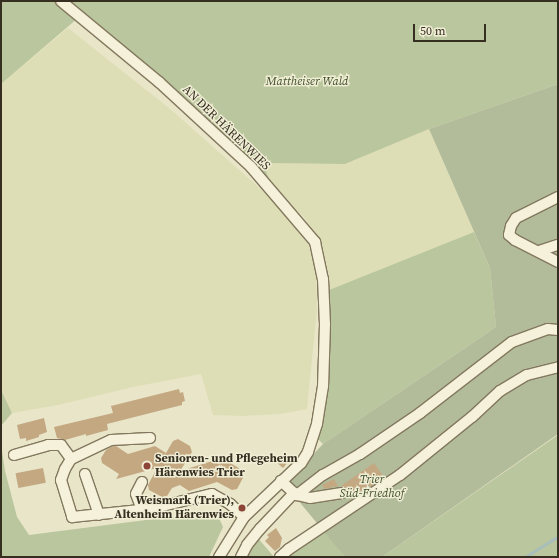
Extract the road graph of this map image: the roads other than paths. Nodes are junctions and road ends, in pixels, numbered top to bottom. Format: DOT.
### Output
graph roads {
  1 [pos="60,1"];
  2 [pos="558,196"];
  3 [pos="558,245"];
  4 [pos="539,251"];
  5 [pos="558,262"];
  6 [pos="558,330"];
  7 [pos="558,367"];
  8 [pos="150,438"];
  9 [pos="14,455"];
  10 [pos="71,459"];
  11 [pos="86,474"];
  12 [pos="281,481"];
  13 [pos="142,482"];
  14 [pos="342,493"];
  15 [pos="295,494"];
  16 [pos="142,510"];
  17 [pos="99,515"];
  18 [pos="244,517"];
  19 [pos="219,557"];
  20 [pos="241,557"];
  21 [pos="280,557"];
  1 -- 12 [label="street, AN DER HÄRENWIES"];
  2 -- 4 [label="street"];
  3 -- 4 [label="street"];
  4 -- 5 [label="street"];
  6 -- 15 [label="street"];
  7 -- 21 [label="street"];
  8 -- 10 [label="street"];
  9 -- 10 [label="street"];
  10 -- 17 [label="street"];
  11 -- 17 [label="street"];
  12 -- 15 [label="street"];
  12 -- 18 [label="street, AN DER HÄRENWIES"];
  13 -- 16 [label="street"];
  14 -- 15 [label="street"];
  15 -- 20 [label="street"];
  16 -- 17 [label="street"];
  16 -- 18 [label="street"];
  18 -- 19 [label="street, AN DER HÄRENWIES"];
}
